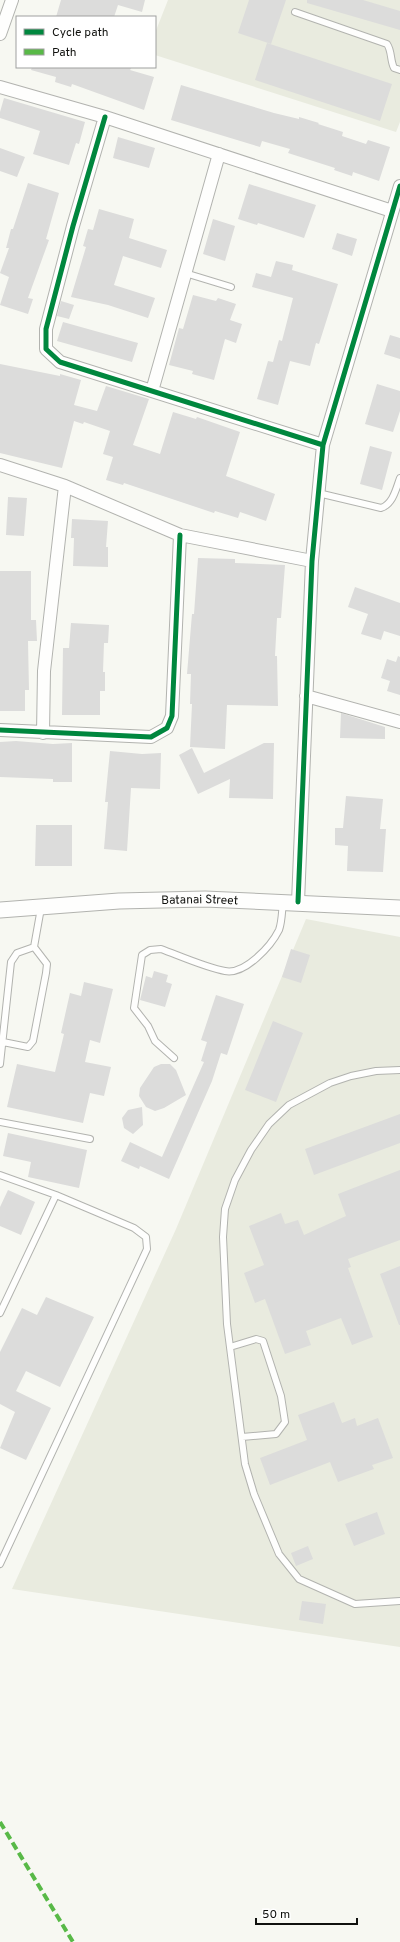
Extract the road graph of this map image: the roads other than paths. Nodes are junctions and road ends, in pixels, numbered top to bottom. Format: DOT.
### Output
graph roads {
  1 [pos="12,0"];
  2 [pos="296,12"];
  3 [pos="0,34"];
  4 [pos="400,70"];
  5 [pos="0,87"];
  6 [pos="105,117"];
  7 [pos="219,154"];
  8 [pos="400,186"];
  9 [pos="392,211"];
  10 [pos="185,273"];
  11 [pos="231,287"];
  12 [pos="152,391"];
  13 [pos="323,445"];
  14 [pos="0,465"];
  15 [pos="400,478"];
  16 [pos="66,486"];
  17 [pos="318,493"];
  18 [pos="180,535"];
  19 [pos="312,561"];
  20 [pos="306,696"];
  21 [pos="400,722"];
  22 [pos="0,730"];
  23 [pos="43,733"];
  24 [pos="283,902"];
  25 [pos="298,902"];
  26 [pos="41,906"];
  27 [pos="400,908"];
  28 [pos="0,910"];
  29 [pos="34,947"];
  30 [pos="3,1042"];
  31 [pos="174,1058"];
  32 [pos="0,1064"];
  33 [pos="400,1070"];
  34 [pos="0,1122"];
  35 [pos="90,1139"];
  36 [pos="0,1175"];
  37 [pos="56,1195"];
  38 [pos="0,1313"];
  39 [pos="230,1347"];
  40 [pos="242,1437"];
  41 [pos="0,1564"];
  42 [pos="400,1601"];
  1 -- 3 [label="street"];
  2 -- 4 [label="lane"];
  5 -- 6 [label="street"];
  6 -- 7 [label="street"];
  6 -- 12 [label="street"];
  7 -- 9 [label="street"];
  7 -- 10 [label="street"];
  8 -- 9 [label="street"];
  9 -- 13 [label="street"];
  10 -- 11 [label="lane"];
  10 -- 12 [label="street"];
  12 -- 13 [label="street"];
  13 -- 17 [label="street"];
  14 -- 16 [label="street"];
  15 -- 17 [label="lane"];
  16 -- 18 [label="street"];
  16 -- 23 [label="street"];
  17 -- 19 [label="street"];
  18 -- 19 [label="street"];
  18 -- 23 [label="street"];
  19 -- 20 [label="street"];
  20 -- 21 [label="street"];
  20 -- 25 [label="street"];
  22 -- 23 [label="street"];
  24 -- 25 [label="street, Batanai Street"];
  24 -- 26 [label="street, Batanai Street"];
  24 -- 31 [label="lane"];
  25 -- 27 [label="street, Batanai Street"];
  26 -- 28 [label="street, Batanai Street"];
  26 -- 29 [label="lane"];
  29 -- 30 [label="lane"];
  29 -- 30 [label="lane"];
  30 -- 32 [label="lane"];
  33 -- 39 [label="lane"];
  34 -- 35 [label="lane"];
  36 -- 37 [label="lane"];
  37 -- 38 [label="lane"];
  37 -- 41 [label="lane"];
  39 -- 40 [label="lane"];
  39 -- 40 [label="lane"];
  40 -- 42 [label="lane"];
}
